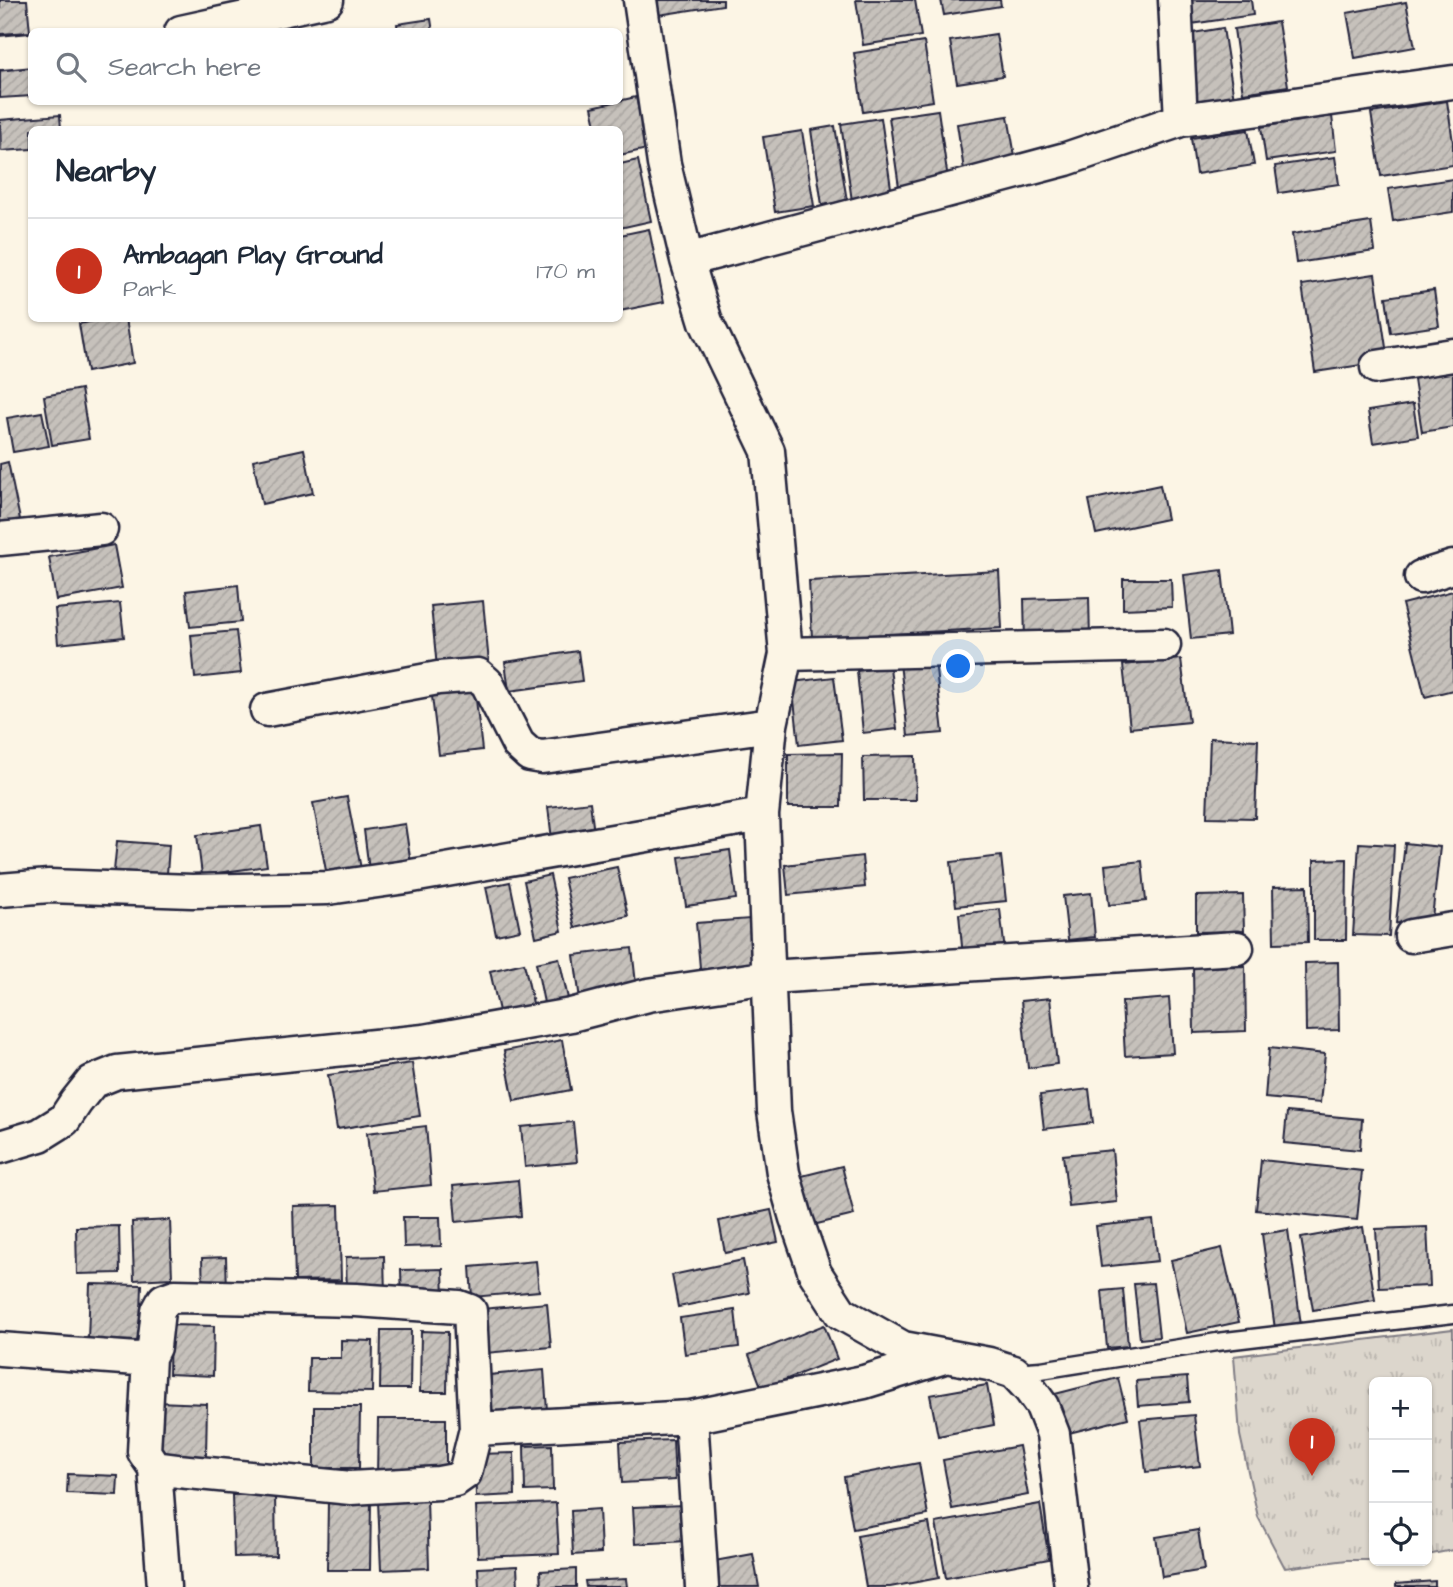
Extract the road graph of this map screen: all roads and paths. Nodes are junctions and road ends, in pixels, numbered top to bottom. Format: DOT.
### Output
graph roads {
  1 [pos="327,0"];
  2 [pos="640,0"];
  3 [pos="1175,0"];
  4 [pos="199,28"];
  5 [pos="28,50"];
  6 [pos="0,53"];
  7 [pos="1453,82"];
  8 [pos="1181,120"];
  9 [pos="687,260"];
  10 [pos="1453,355"];
  11 [pos="1377,367"];
  12 [pos="101,529"];
  13 [pos="0,539"];
  14 [pos="1453,566"];
  15 [pos="1421,577"];
  16 [pos="1164,645"];
  17 [pos="786,654"];
  18 [pos="267,710"];
  19 [pos="771,725"];
  20 [pos="762,815"];
  21 [pos="0,890"];
  22 [pos="1453,929"];
  23 [pos="1411,936"];
  24 [pos="1237,948"];
  25 [pos="769,977"];
  26 [pos="0,1147"];
  27 [pos="1453,1314"];
  28 [pos="0,1349"];
  29 [pos="945,1356"];
  30 [pos="149,1357"];
  31 [pos="1014,1372"];
  32 [pos="691,1417"];
  33 [pos="476,1429"];
  34 [pos="155,1468"];
  35 [pos="164,1587"];
  36 [pos="702,1587"];
  37 [pos="1071,1587"];
  1 -- 4 [label="street"];
  2 -- 9 [label="street"];
  3 -- 8 [label="street"];
  5 -- 6 [label="street"];
  7 -- 8 [label="street"];
  8 -- 9 [label="street"];
  9 -- 17 [label="street"];
  10 -- 11 [label="street"];
  12 -- 13 [label="street"];
  14 -- 15 [label="street"];
  16 -- 17 [label="street"];
  17 -- 19 [label="street"];
  18 -- 19 [label="street"];
  19 -- 20 [label="street"];
  20 -- 21 [label="street"];
  20 -- 25 [label="street"];
  22 -- 23 [label="street"];
  24 -- 25 [label="street"];
  25 -- 26 [label="street"];
  25 -- 29 [label="street"];
  27 -- 31 [label="lane"];
  28 -- 30 [label="street"];
  29 -- 31 [label="street"];
  29 -- 32 [label="street"];
  30 -- 33 [label="street"];
  30 -- 34 [label="street"];
  31 -- 37 [label="street"];
  32 -- 33 [label="street"];
  32 -- 36 [label="street"];
  33 -- 34 [label="street"];
  34 -- 35 [label="street"];
}
